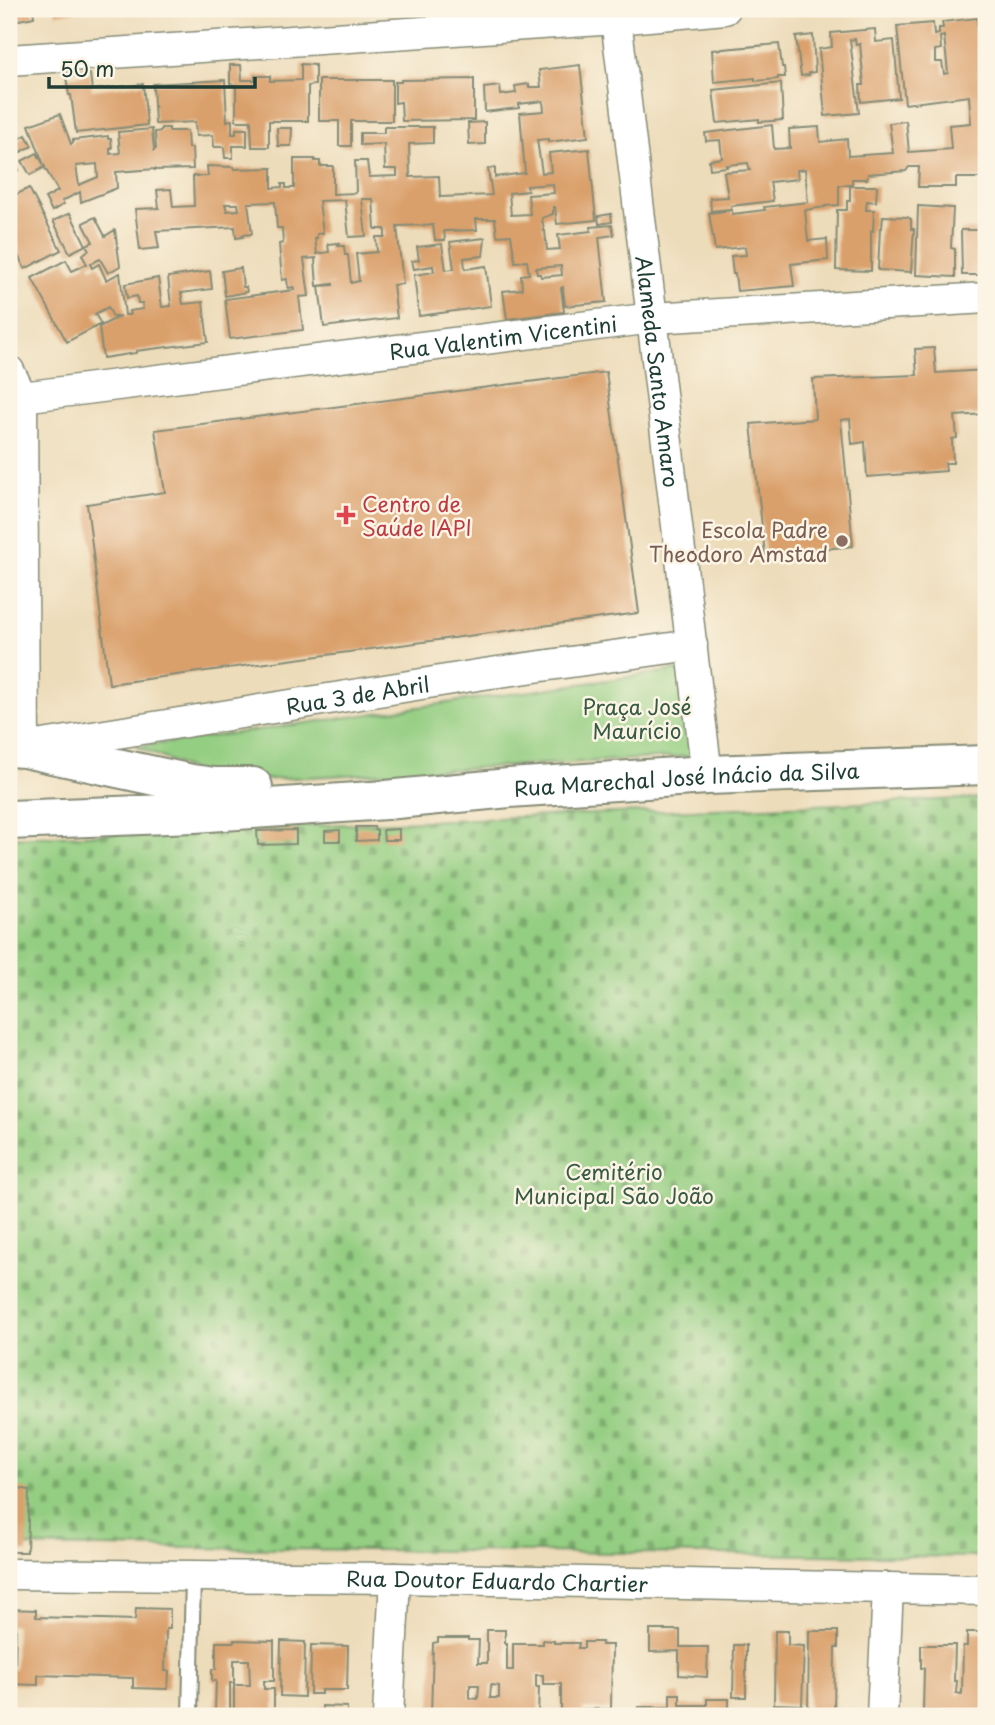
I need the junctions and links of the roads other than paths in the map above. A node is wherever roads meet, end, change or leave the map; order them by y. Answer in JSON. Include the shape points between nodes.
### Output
{"nodes":[{"id":1,"x":724,"y":9,"type":"edge"},
{"id":2,"x":616,"y":14,"type":"edge"},
{"id":3,"x":9,"y":60,"type":"edge"},
{"id":4,"x":986,"y":298,"type":"edge"},
{"id":5,"x":653,"y":318,"type":"junction"},
{"id":6,"x":15,"y":384,"type":"edge"},
{"id":7,"x":692,"y":645,"type":"junction"},
{"id":8,"x":17,"y":747,"type":"edge"},
{"id":9,"x":986,"y":765,"type":"edge"},
{"id":10,"x":707,"y":775,"type":"junction"},
{"id":11,"x":386,"y":800,"type":"junction"},
{"id":12,"x":194,"y":813,"type":"junction"},
{"id":13,"x":9,"y":820,"type":"edge"},
{"id":14,"x":9,"y":1574,"type":"edge"},
{"id":15,"x":193,"y":1576,"type":"junction"},
{"id":16,"x":395,"y":1578,"type":"junction"},
{"id":17,"x":888,"y":1588,"type":"junction"},
{"id":18,"x":986,"y":1590,"type":"edge"},
{"id":19,"x":190,"y":1716,"type":"edge"},
{"id":20,"x":388,"y":1716,"type":"edge"},
{"id":21,"x":882,"y":1716,"type":"edge"}],
"edges":[{"from":1,"to":2,"type":"street"},
{"from":2,"to":3,"type":"street"},
{"from":2,"to":5,"type":"street","name":"Alameda Santo Amaro"},
{"from":4,"to":5,"type":"street","name":"Rua Valentim Vicentini"},
{"from":5,"to":6,"type":"street","name":"Rua Valentim Vicentini"},
{"from":5,"to":7,"type":"street","name":"Alameda Santo Amaro"},
{"from":6,"to":8,"type":"street"},
{"from":7,"to":8,"type":"street","name":"Rua 3 de Abril"},
{"from":7,"to":10,"type":"street","name":"Alameda Santo Amaro"},
{"from":8,"to":11,"type":"main road","name":"Rua Marechal José Inácio da Silva","via":[[192,784],[340,787]]},
{"from":8,"to":12,"type":"main road","via":[[46,772],[66,780]]},
{"from":9,"to":10,"type":"main road","name":"Rua Marechal José Inácio da Silva"},
{"from":10,"to":11,"type":"main road","name":"Rua Marechal José Inácio da Silva"},
{"from":11,"to":12,"type":"main road","name":"Rua Marechal José Inácio da Silva"},
{"from":12,"to":13,"type":"main road","name":"Rua Marechal José Inácio da Silva"},
{"from":14,"to":15,"type":"street","name":"Rua Doutor Eduardo Chartier"},
{"from":15,"to":16,"type":"street","name":"Rua Doutor Eduardo Chartier"},
{"from":15,"to":19,"type":"lane"},
{"from":16,"to":17,"type":"street","name":"Rua Doutor Eduardo Chartier"},
{"from":16,"to":20,"type":"street"},
{"from":17,"to":18,"type":"street","name":"Rua Doutor Eduardo Chartier"},
{"from":17,"to":21,"type":"street"}]}
